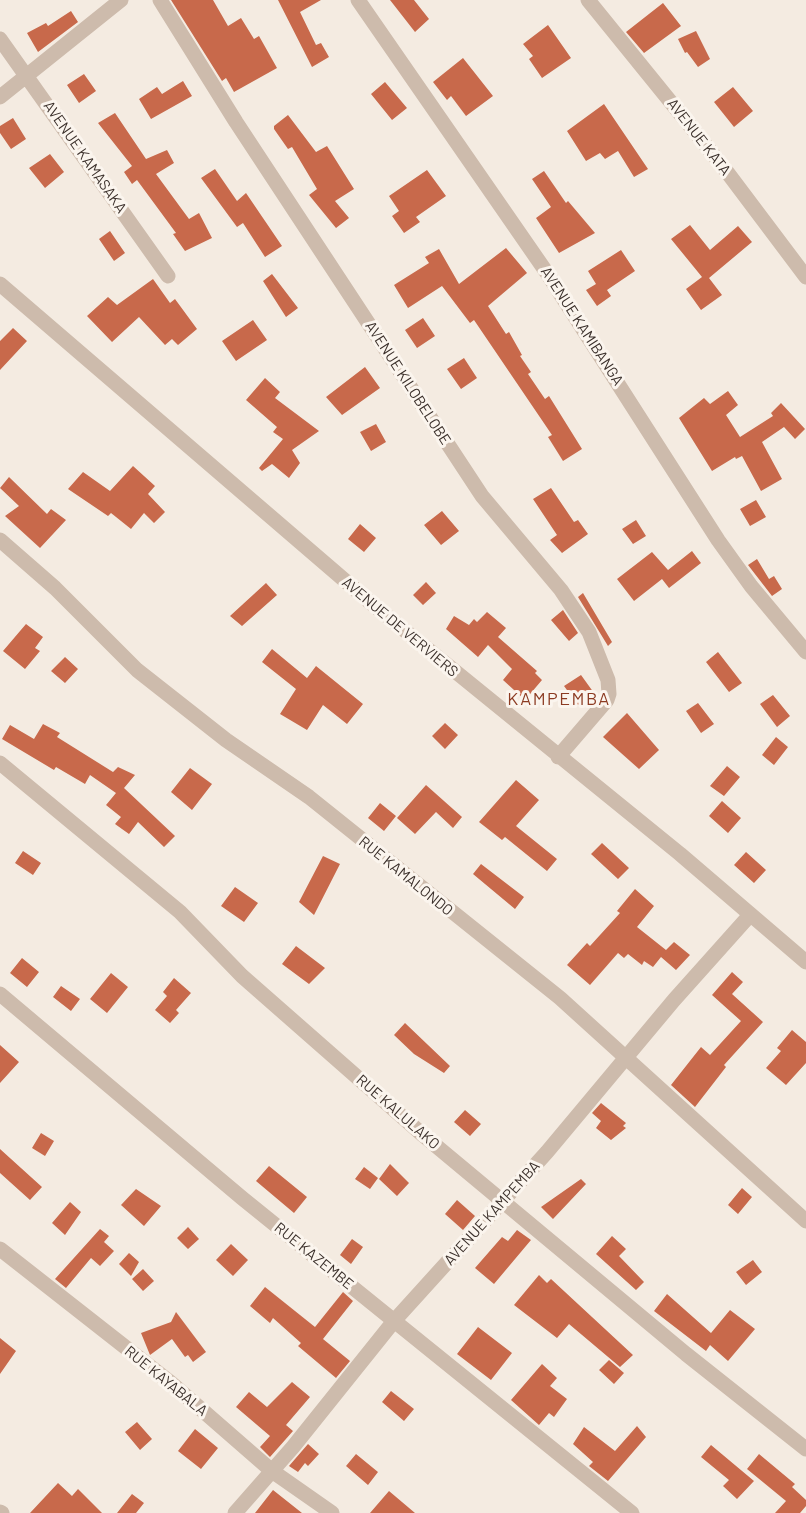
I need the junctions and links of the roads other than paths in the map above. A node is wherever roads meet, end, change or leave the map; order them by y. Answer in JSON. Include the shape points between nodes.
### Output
{"nodes":[{"id":1,"x":122,"y":0,"type":"edge"},
{"id":2,"x":160,"y":0,"type":"edge"},
{"id":3,"x":358,"y":0,"type":"edge"},
{"id":4,"x":588,"y":0,"type":"edge"},
{"id":5,"x":0,"y":39,"type":"edge"},
{"id":6,"x":28,"y":76,"type":"junction"},
{"id":7,"x":0,"y":97,"type":"edge"},
{"id":8,"x":168,"y":276,"type":"dead end"},
{"id":9,"x":806,"y":277,"type":"edge"},
{"id":10,"x":0,"y":284,"type":"edge"},
{"id":11,"x":0,"y":540,"type":"edge"},
{"id":12,"x":806,"y":652,"type":"edge"},
{"id":13,"x":558,"y":757,"type":"junction"},
{"id":14,"x":0,"y":763,"type":"edge"},
{"id":15,"x":750,"y":915,"type":"junction"},
{"id":16,"x":806,"y":962,"type":"edge"},
{"id":17,"x":0,"y":994,"type":"edge"},
{"id":18,"x":625,"y":1059,"type":"junction"},
{"id":19,"x":502,"y":1199,"type":"junction"},
{"id":20,"x":806,"y":1221,"type":"edge"},
{"id":21,"x":0,"y":1249,"type":"edge"},
{"id":22,"x":394,"y":1321,"type":"junction"},
{"id":23,"x":806,"y":1449,"type":"edge"},
{"id":24,"x":272,"y":1471,"type":"junction"},
{"id":25,"x":235,"y":1513,"type":"edge"},
{"id":26,"x":332,"y":1513,"type":"edge"},
{"id":27,"x":632,"y":1513,"type":"edge"}],
"edges":[{"from":1,"to":6,"type":"street"},
{"from":2,"to":13,"type":"street","name":"AVENUE KILOBELOBE","via":[[482,496],[561,590],[589,632],[608,680],[609,694]]},
{"from":3,"to":12,"type":"street","name":"AVENUE KAMIBANGA","via":[[559,291],[718,540]]},
{"from":4,"to":9,"type":"street","name":"AVENUE KATA","via":[[721,164]]},
{"from":5,"to":6,"type":"street","name":"AVENUE KAMASAKA"},
{"from":6,"to":7,"type":"street"},
{"from":6,"to":8,"type":"street","name":"AVENUE KAMASAKA"},
{"from":10,"to":13,"type":"street","name":"AVENUE DE VERVIERS"},
{"from":11,"to":18,"type":"street","name":"RUE KAMALONDO","via":[[55,588],[137,670],[226,740],[309,798],[560,998]]},
{"from":13,"to":15,"type":"street","name":"AVENUE DE VERVIERS"},
{"from":14,"to":19,"type":"street","name":"RUE KALULAKO","via":[[180,912],[242,976]]},
{"from":15,"to":16,"type":"street","name":"AVENUE DE VERVIERS"},
{"from":15,"to":18,"type":"street","name":"AVENUE KAMPEMBA"},
{"from":17,"to":22,"type":"street","name":"RUE KAZEMBE"},
{"from":18,"to":19,"type":"street","name":"AVENUE KAMPEMBA"},
{"from":18,"to":20,"type":"street","name":"RUE KAMALONDO"},
{"from":19,"to":22,"type":"street","name":"AVENUE KAMPEMBA"},
{"from":19,"to":23,"type":"street","name":"RUE KALULAKO"},
{"from":21,"to":24,"type":"street","name":"RUE KAYABALA","via":[[171,1383]]},
{"from":22,"to":24,"type":"street","name":"AVENUE KAMPEMBA"},
{"from":22,"to":27,"type":"street","name":"RUE KAZEMBE"},
{"from":24,"to":25,"type":"street","name":"AVENUE KAMPEMBA"},
{"from":24,"to":26,"type":"street","name":"RUE KAYABALA"}]}
